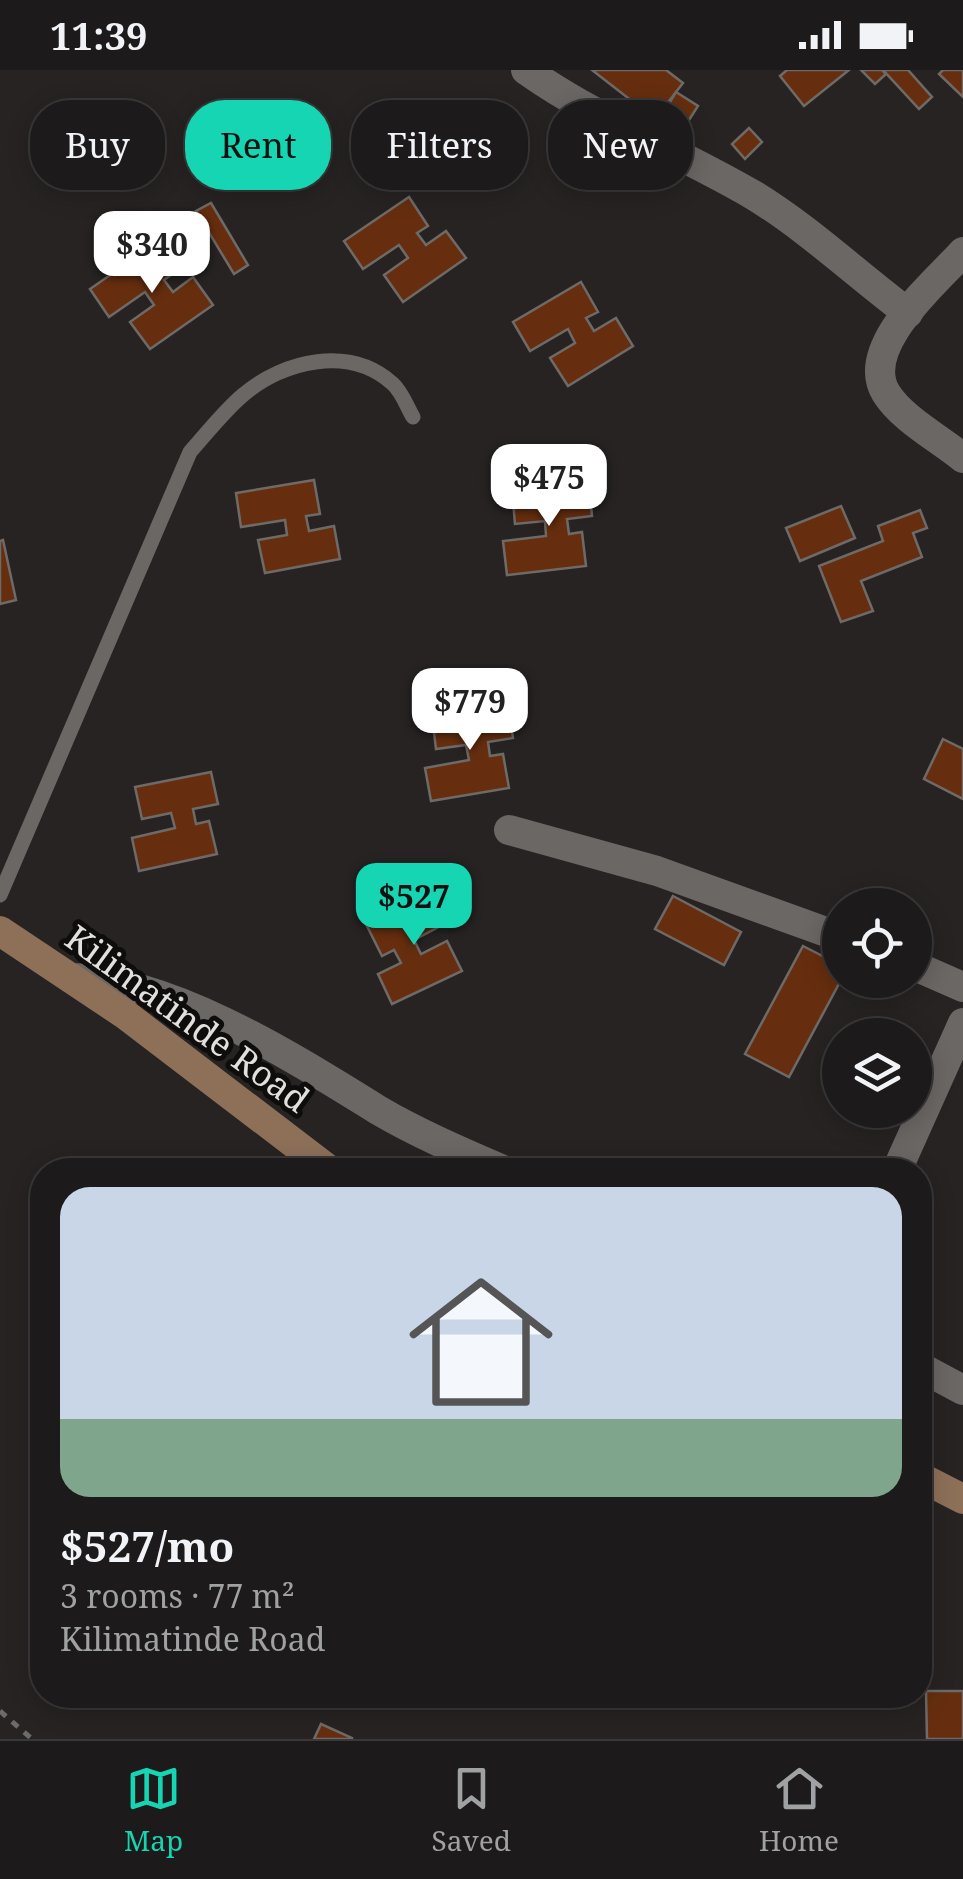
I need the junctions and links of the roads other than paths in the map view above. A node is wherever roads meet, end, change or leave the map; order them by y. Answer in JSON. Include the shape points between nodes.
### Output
{"nodes":[{"id":1,"x":526,"y":70,"type":"edge"},
{"id":2,"x":963,"y":252,"type":"edge"},
{"id":3,"x":908,"y":313,"type":"junction"},
{"id":4,"x":412,"y":418,"type":"dead end"},
{"id":5,"x":963,"y":458,"type":"edge"},
{"id":6,"x":508,"y":830,"type":"dead end"},
{"id":7,"x":0,"y":894,"type":"edge"},
{"id":8,"x":822,"y":930,"type":"edge"},
{"id":9,"x":0,"y":931,"type":"edge"},
{"id":10,"x":932,"y":973,"type":"edge"},
{"id":11,"x":70,"y":978,"type":"junction"},
{"id":12,"x":963,"y":987,"type":"edge"},
{"id":13,"x":963,"y":1023,"type":"edge"},
{"id":14,"x":312,"y":1158,"type":"edge"},
{"id":15,"x":478,"y":1158,"type":"edge"},
{"id":16,"x":902,"y":1158,"type":"edge"},
{"id":17,"x":932,"y":1373,"type":"edge"},
{"id":18,"x":963,"y":1390,"type":"edge"},
{"id":19,"x":932,"y":1483,"type":"edge"},
{"id":20,"x":963,"y":1498,"type":"edge"}],
"edges":[{"from":1,"to":3,"type":"street","via":[[566,98],[753,195]]},
{"from":2,"to":3,"type":"street"},
{"from":3,"to":5,"type":"street","via":[[885,342],[885,392]]},
{"from":4,"to":7,"type":"lane","via":[[396,386],[368,368],[327,360],[289,366],[244,394],[190,452]]},
{"from":6,"to":8,"type":"street","via":[[657,871]]},
{"from":9,"to":11,"type":"main road","name":"Kilimatinde Road"},
{"from":10,"to":12,"type":"street"},
{"from":11,"to":14,"type":"main road","name":"Kilimatinde Road"},
{"from":11,"to":15,"type":"street","via":[[107,978],[214,1020]]},
{"from":13,"to":16,"type":"street"},
{"from":17,"to":18,"type":"street"},
{"from":19,"to":20,"type":"main road"}]}
